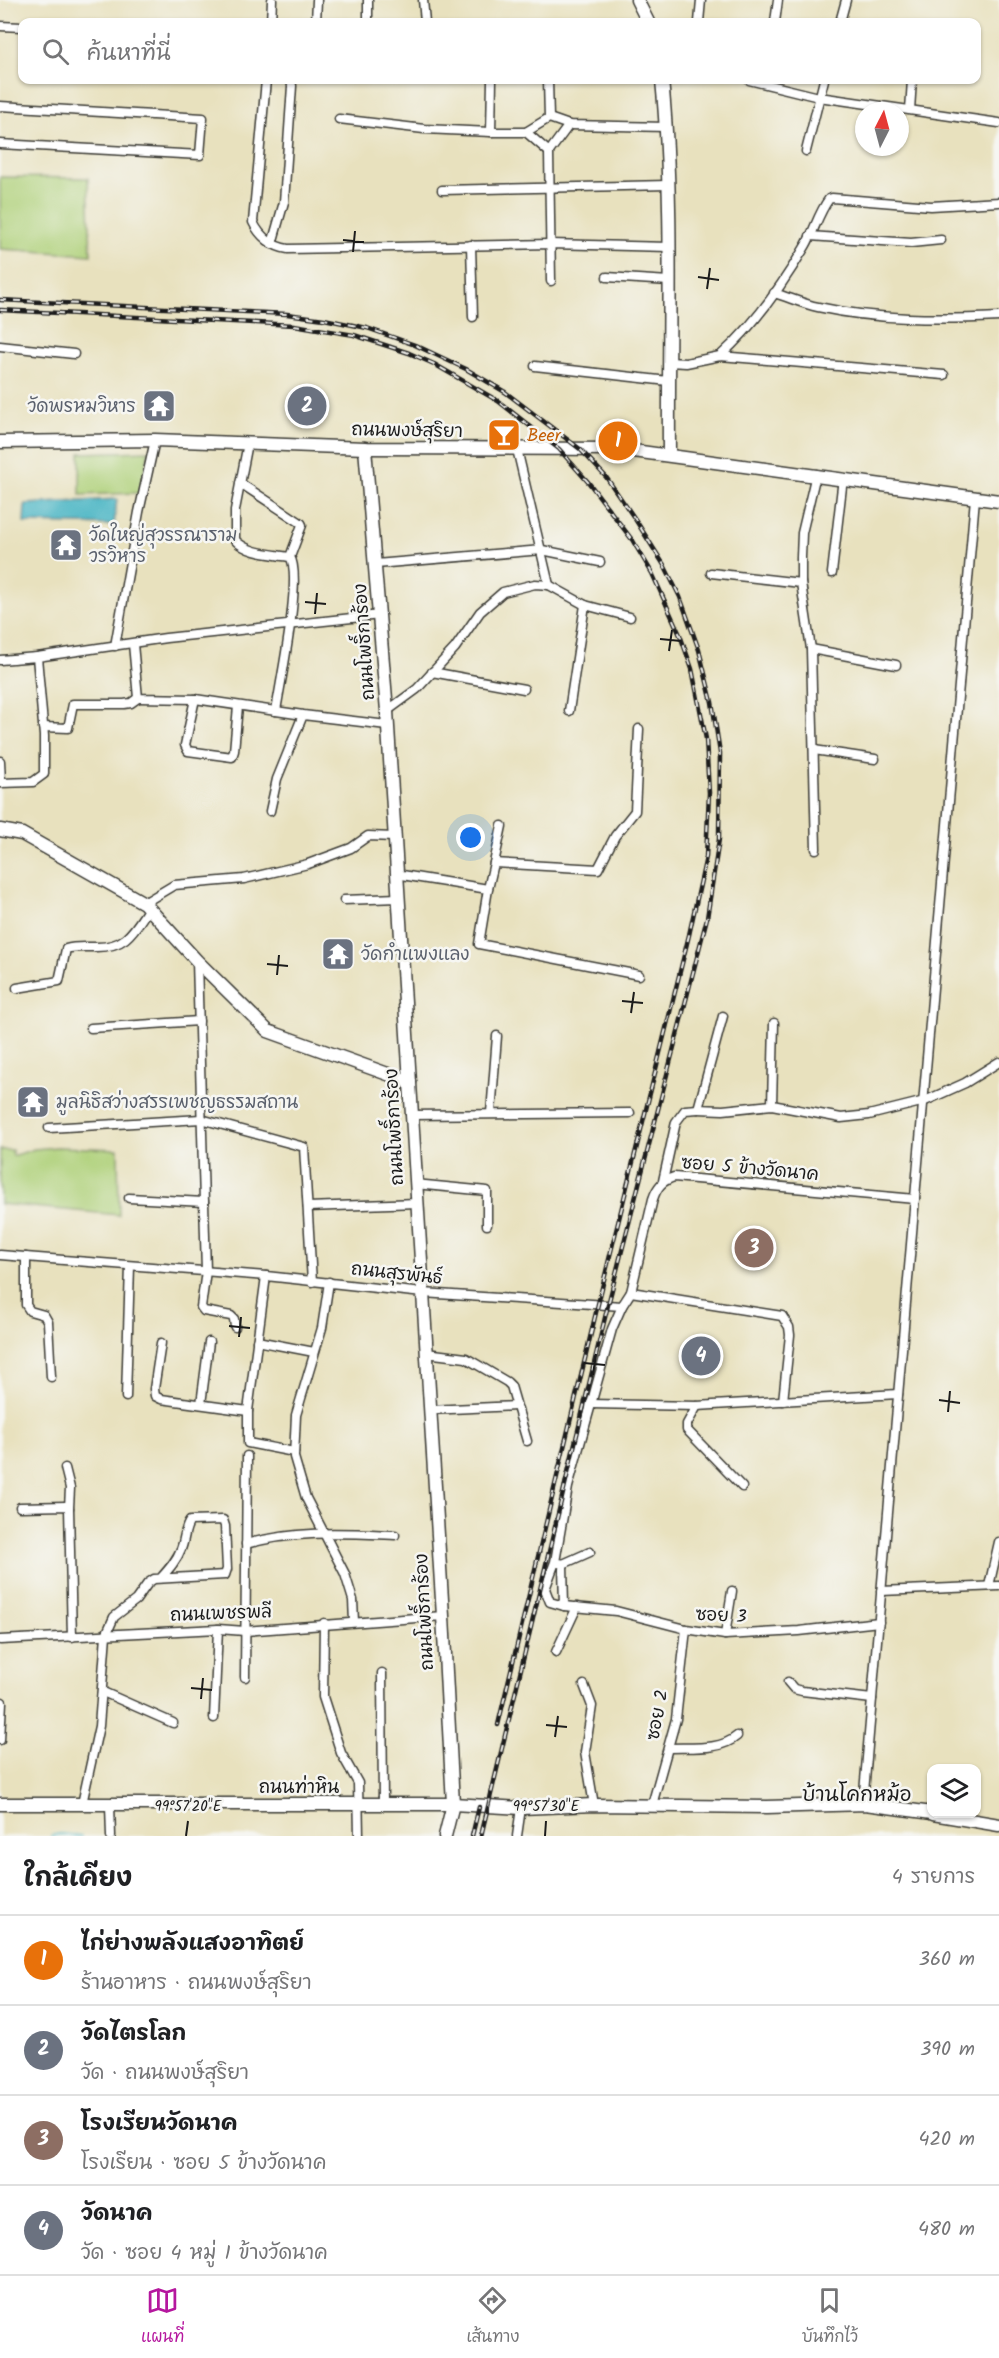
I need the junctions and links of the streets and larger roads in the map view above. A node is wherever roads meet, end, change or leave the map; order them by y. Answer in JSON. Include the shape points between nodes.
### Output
{"nodes":[{"id":1,"x":272,"y":0,"type":"edge"},
{"id":2,"x":316,"y":0,"type":"edge"},
{"id":3,"x":368,"y":0,"type":"edge"},
{"id":4,"x":423,"y":0,"type":"edge"},
{"id":5,"x":637,"y":0,"type":"edge"},
{"id":6,"x":701,"y":0,"type":"edge"},
{"id":7,"x":778,"y":0,"type":"edge"},
{"id":8,"x":846,"y":0,"type":"edge"},
{"id":9,"x":271,"y":18,"type":"edge"},
{"id":10,"x":316,"y":18,"type":"edge"},
{"id":11,"x":368,"y":18,"type":"edge"},
{"id":12,"x":425,"y":18,"type":"edge"},
{"id":13,"x":646,"y":18,"type":"edge"},
{"id":14,"x":699,"y":18,"type":"edge"},
{"id":15,"x":776,"y":18,"type":"edge"},
{"id":16,"x":841,"y":18,"type":"edge"},
{"id":17,"x":0,"y":26,"type":"edge"},
{"id":18,"x":18,"y":27,"type":"edge"},
{"id":19,"x":266,"y":84,"type":"edge"},
{"id":20,"x":292,"y":84,"type":"edge"},
{"id":21,"x":492,"y":84,"type":"edge"},
{"id":22,"x":548,"y":84,"type":"edge"},
{"id":23,"x":662,"y":84,"type":"edge"},
{"id":24,"x":771,"y":84,"type":"edge"},
{"id":25,"x":823,"y":84,"type":"edge"},
{"id":26,"x":912,"y":84,"type":"edge"},
{"id":27,"x":819,"y":97,"type":"junction"},
{"id":28,"x":0,"y":106,"type":"edge"},
{"id":29,"x":910,"y":110,"type":"junction"},
{"id":30,"x":549,"y":118,"type":"junction"},
{"id":31,"x":339,"y":119,"type":"dead end"},
{"id":32,"x":999,"y":123,"type":"edge"},
{"id":33,"x":569,"y":125,"type":"junction"},
{"id":34,"x":667,"y":128,"type":"junction"},
{"id":35,"x":491,"y":132,"type":"junction"},
{"id":36,"x":526,"y":132,"type":"junction"},
{"id":37,"x":0,"y":144,"type":"edge"},
{"id":38,"x":806,"y":151,"type":"dead end"},
{"id":39,"x":549,"y":152,"type":"junction"},
{"id":40,"x":668,"y":186,"type":"junction"},
{"id":41,"x":549,"y":188,"type":"junction"},
{"id":42,"x":442,"y":190,"type":"dead end"},
{"id":43,"x":999,"y":202,"type":"edge"},
{"id":44,"x":810,"y":236,"type":"junction"},
{"id":45,"x":941,"y":240,"type":"dead end"},
{"id":46,"x":272,"y":244,"type":"junction"},
{"id":47,"x":550,"y":244,"type":"junction"},
{"id":48,"x":471,"y":245,"type":"junction"},
{"id":49,"x":669,"y":247,"type":"junction"},
{"id":50,"x":607,"y":278,"type":"dead end"},
{"id":51,"x":551,"y":281,"type":"dead end"},
{"id":52,"x":669,"y":281,"type":"junction"},
{"id":53,"x":774,"y":293,"type":"junction"},
{"id":54,"x":473,"y":317,"type":"dead end"},
{"id":55,"x":999,"y":317,"type":"edge"},
{"id":56,"x":0,"y":346,"type":"edge"},
{"id":57,"x":74,"y":354,"type":"dead end"},
{"id":58,"x":720,"y":356,"type":"junction"},
{"id":59,"x":668,"y":362,"type":"junction"},
{"id":60,"x":535,"y":366,"type":"dead end"},
{"id":61,"x":944,"y":375,"type":"dead end"},
{"id":62,"x":668,"y":381,"type":"junction"},
{"id":63,"x":154,"y":440,"type":"junction"},
{"id":64,"x":0,"y":442,"type":"edge"},
{"id":65,"x":248,"y":442,"type":"junction"},
{"id":66,"x":365,"y":448,"type":"junction"},
{"id":67,"x":517,"y":449,"type":"junction"},
{"id":68,"x":669,"y":454,"type":"junction"},
{"id":69,"x":816,"y":474,"type":"junction"},
{"id":70,"x":843,"y":478,"type":"junction"},
{"id":71,"x":240,"y":483,"type":"junction"},
{"id":72,"x":975,"y":498,"type":"junction"},
{"id":73,"x":999,"y":501,"type":"edge"},
{"id":74,"x":542,"y":550,"type":"junction"},
{"id":75,"x":290,"y":557,"type":"junction"},
{"id":76,"x":600,"y":562,"type":"dead end"},
{"id":77,"x":376,"y":564,"type":"junction"},
{"id":78,"x":711,"y":573,"type":"dead end"},
{"id":79,"x":832,"y":573,"type":"dead end"},
{"id":80,"x":801,"y":583,"type":"junction"},
{"id":81,"x":549,"y":585,"type":"junction"},
{"id":82,"x":585,"y":605,"type":"junction"},
{"id":83,"x":380,"y":615,"type":"junction"},
{"id":84,"x":630,"y":617,"type":"dead end"},
{"id":85,"x":290,"y":624,"type":"junction"},
{"id":86,"x":133,"y":644,"type":"junction"},
{"id":87,"x":115,"y":646,"type":"junction"},
{"id":88,"x":811,"y":650,"type":"junction"},
{"id":89,"x":36,"y":657,"type":"junction"},
{"id":90,"x":0,"y":660,"type":"edge"},
{"id":91,"x":896,"y":665,"type":"dead end"},
{"id":92,"x":432,"y":672,"type":"junction"},
{"id":93,"x":524,"y":689,"type":"dead end"},
{"id":94,"x":138,"y":698,"type":"junction"},
{"id":95,"x":195,"y":699,"type":"junction"},
{"id":96,"x":238,"y":706,"type":"junction"},
{"id":97,"x":276,"y":711,"type":"junction"},
{"id":98,"x":387,"y":711,"type":"junction"},
{"id":99,"x":569,"y":711,"type":"dead end"},
{"id":100,"x":303,"y":716,"type":"junction"},
{"id":101,"x":387,"y":724,"type":"junction"},
{"id":102,"x":43,"y":727,"type":"junction"},
{"id":103,"x":639,"y":729,"type":"dead end"},
{"id":104,"x":814,"y":750,"type":"junction"},
{"id":105,"x":875,"y":759,"type":"dead end"},
{"id":106,"x":0,"y":761,"type":"edge"},
{"id":107,"x":1,"y":783,"type":"edge"},
{"id":108,"x":270,"y":811,"type":"dead end"},
{"id":109,"x":502,"y":826,"type":"dead end"},
{"id":110,"x":0,"y":830,"type":"edge"},
{"id":111,"x":394,"y":837,"type":"junction"},
{"id":112,"x":816,"y":849,"type":"dead end"},
{"id":113,"x":494,"y":863,"type":"junction"},
{"id":114,"x":396,"y":874,"type":"junction"},
{"id":115,"x":488,"y":889,"type":"junction"},
{"id":116,"x":398,"y":898,"type":"junction"},
{"id":117,"x":344,"y":900,"type":"dead end"},
{"id":118,"x":147,"y":905,"type":"junction"},
{"id":119,"x":197,"y":961,"type":"junction"},
{"id":120,"x":639,"y":975,"type":"dead end"},
{"id":121,"x":17,"y":987,"type":"dead end"},
{"id":122,"x":723,"y":1016,"type":"dead end"},
{"id":123,"x":198,"y":1022,"type":"junction"},
{"id":124,"x":774,"y":1023,"type":"dead end"},
{"id":125,"x":91,"y":1028,"type":"dead end"},
{"id":126,"x":497,"y":1036,"type":"dead end"},
{"id":127,"x":999,"y":1062,"type":"edge"},
{"id":128,"x":411,"y":1082,"type":"junction"},
{"id":129,"x":923,"y":1101,"type":"junction"},
{"id":130,"x":772,"y":1105,"type":"junction"},
{"id":131,"x":698,"y":1109,"type":"junction"},
{"id":132,"x":491,"y":1113,"type":"junction"},
{"id":133,"x":630,"y":1113,"type":"dead end"},
{"id":134,"x":411,"y":1114,"type":"junction"},
{"id":135,"x":201,"y":1119,"type":"junction"},
{"id":136,"x":49,"y":1128,"type":"dead end"},
{"id":137,"x":663,"y":1181,"type":"junction"},
{"id":138,"x":415,"y":1184,"type":"junction"},
{"id":139,"x":129,"y":1198,"type":"dead end"},
{"id":140,"x":915,"y":1199,"type":"junction"},
{"id":141,"x":204,"y":1202,"type":"junction"},
{"id":142,"x":417,"y":1203,"type":"junction"},
{"id":143,"x":308,"y":1207,"type":"junction"},
{"id":144,"x":487,"y":1225,"type":"dead end"},
{"id":145,"x":0,"y":1255,"type":"edge"},
{"id":146,"x":26,"y":1257,"type":"junction"},
{"id":147,"x":130,"y":1266,"type":"junction"},
{"id":148,"x":206,"y":1271,"type":"junction"},
{"id":149,"x":266,"y":1276,"type":"junction"},
{"id":150,"x":312,"y":1282,"type":"junction"},
{"id":151,"x":329,"y":1282,"type":"junction"},
{"id":152,"x":631,"y":1292,"type":"junction"},
{"id":153,"x":423,"y":1293,"type":"junction"},
{"id":154,"x":622,"y":1306,"type":"junction"},
{"id":155,"x":235,"y":1327,"type":"dead end"},
{"id":156,"x":257,"y":1341,"type":"junction"},
{"id":157,"x":209,"y":1342,"type":"dead end"},
{"id":158,"x":161,"y":1343,"type":"dead end"},
{"id":159,"x":314,"y":1352,"type":"junction"},
{"id":160,"x":426,"y":1353,"type":"junction"},
{"id":161,"x":51,"y":1377,"type":"dead end"},
{"id":162,"x":898,"y":1394,"type":"junction"},
{"id":163,"x":126,"y":1397,"type":"dead end"},
{"id":164,"x":783,"y":1401,"type":"junction"},
{"id":165,"x":201,"y":1404,"type":"junction"},
{"id":166,"x":590,"y":1404,"type":"junction"},
{"id":167,"x":516,"y":1406,"type":"junction"},
{"id":168,"x":697,"y":1406,"type":"junction"},
{"id":169,"x":429,"y":1410,"type":"junction"},
{"id":170,"x":248,"y":1411,"type":"junction"},
{"id":171,"x":526,"y":1441,"type":"dead end"},
{"id":172,"x":294,"y":1452,"type":"junction"},
{"id":173,"x":248,"y":1456,"type":"dead end"},
{"id":174,"x":65,"y":1468,"type":"dead end"},
{"id":175,"x":742,"y":1487,"type":"dead end"},
{"id":176,"x":20,"y":1507,"type":"dead end"},
{"id":177,"x":69,"y":1508,"type":"junction"},
{"id":178,"x":324,"y":1533,"type":"junction"},
{"id":179,"x":395,"y":1535,"type":"dead end"},
{"id":180,"x":999,"y":1542,"type":"edge"},
{"id":181,"x":246,"y":1544,"type":"junction"},
{"id":182,"x":590,"y":1552,"type":"dead end"},
{"id":183,"x":559,"y":1563,"type":"junction"},
{"id":184,"x":161,"y":1578,"type":"junction"},
{"id":185,"x":989,"y":1586,"type":"junction"},
{"id":186,"x":999,"y":1586,"type":"edge"},
{"id":187,"x":732,"y":1591,"type":"dead end"},
{"id":188,"x":881,"y":1591,"type":"junction"},
{"id":189,"x":564,"y":1606,"type":"junction"},
{"id":190,"x":577,"y":1607,"type":"junction"},
{"id":191,"x":442,"y":1616,"type":"junction"},
{"id":192,"x":354,"y":1622,"type":"junction"},
{"id":193,"x":879,"y":1622,"type":"junction"},
{"id":194,"x":324,"y":1623,"type":"junction"},
{"id":195,"x":218,"y":1629,"type":"junction"},
{"id":196,"x":686,"y":1629,"type":"junction"},
{"id":197,"x":245,"y":1631,"type":"junction"},
{"id":198,"x":106,"y":1635,"type":"junction"},
{"id":199,"x":725,"y":1635,"type":"junction"},
{"id":200,"x":72,"y":1636,"type":"junction"},
{"id":201,"x":0,"y":1640,"type":"edge"},
{"id":202,"x":556,"y":1652,"type":"dead end"},
{"id":203,"x":382,"y":1673,"type":"dead end"},
{"id":204,"x":245,"y":1677,"type":"dead end"},
{"id":205,"x":788,"y":1682,"type":"dead end"},
{"id":206,"x":584,"y":1685,"type":"dead end"},
{"id":207,"x":103,"y":1692,"type":"junction"},
{"id":208,"x":872,"y":1699,"type":"junction"},
{"id":209,"x":2,"y":1702,"type":"dead end"},
{"id":210,"x":214,"y":1718,"type":"dead end"},
{"id":211,"x":173,"y":1723,"type":"dead end"},
{"id":212,"x":737,"y":1736,"type":"dead end"},
{"id":213,"x":0,"y":1740,"type":"edge"},
{"id":214,"x":669,"y":1748,"type":"junction"},
{"id":215,"x":0,"y":1804,"type":"edge"},
{"id":216,"x":82,"y":1804,"type":"junction"},
{"id":217,"x":110,"y":1804,"type":"junction"},
{"id":218,"x":453,"y":1804,"type":"junction"},
{"id":219,"x":863,"y":1804,"type":"junction"},
{"id":220,"x":359,"y":1805,"type":"junction"},
{"id":221,"x":383,"y":1805,"type":"junction"},
{"id":222,"x":594,"y":1805,"type":"junction"},
{"id":223,"x":652,"y":1805,"type":"junction"},
{"id":224,"x":521,"y":1808,"type":"junction"},
{"id":225,"x":927,"y":1812,"type":"edge"},
{"id":226,"x":958,"y":1818,"type":"edge"},
{"id":227,"x":999,"y":1826,"type":"edge"},
{"id":228,"x":111,"y":1836,"type":"edge"},
{"id":229,"x":359,"y":1836,"type":"edge"},
{"id":230,"x":445,"y":1836,"type":"edge"},
{"id":231,"x":517,"y":1836,"type":"edge"}],
"edges":[{"from":1,"to":9,"type":"street"},
{"from":2,"to":10,"type":"street"},
{"from":3,"to":11,"type":"street"},
{"from":4,"to":12,"type":"street"},
{"from":5,"to":13,"type":"street"},
{"from":6,"to":14,"type":"street"},
{"from":7,"to":15,"type":"street"},
{"from":8,"to":16,"type":"street"},
{"from":17,"to":18,"type":"street"},
{"from":19,"to":46,"type":"street","via":[[253,219],[258,231]]},
{"from":20,"to":46,"type":"street","via":[[284,201]]},
{"from":21,"to":35,"type":"street"},
{"from":22,"to":30,"type":"street"},
{"from":23,"to":34,"type":"street"},
{"from":24,"to":27,"type":"street"},
{"from":25,"to":27,"type":"street"},
{"from":26,"to":29,"type":"street"},
{"from":27,"to":29,"type":"street"},
{"from":27,"to":38,"type":"street"},
{"from":28,"to":37,"type":"street","via":[[202,118],[200,155]]},
{"from":29,"to":32,"type":"street"},
{"from":30,"to":33,"type":"street"},
{"from":30,"to":36,"type":"street"},
{"from":31,"to":35,"type":"street"},
{"from":33,"to":34,"type":"street"},
{"from":33,"to":39,"type":"street"},
{"from":34,"to":40,"type":"street"},
{"from":35,"to":36,"type":"street"},
{"from":36,"to":39,"type":"street"},
{"from":39,"to":41,"type":"street"},
{"from":40,"to":41,"type":"street"},
{"from":40,"to":49,"type":"street"},
{"from":41,"to":42,"type":"street"},
{"from":41,"to":47,"type":"street"},
{"from":43,"to":44,"type":"street","via":[[931,206],[832,198]]},
{"from":44,"to":45,"type":"street","via":[[911,243]]},
{"from":44,"to":53,"type":"street"},
{"from":46,"to":48,"type":"street","via":[[288,249]]},
{"from":47,"to":48,"type":"street"},
{"from":47,"to":49,"type":"street"},
{"from":47,"to":51,"type":"street"},
{"from":48,"to":54,"type":"street"},
{"from":49,"to":52,"type":"street"},
{"from":50,"to":52,"type":"street"},
{"from":52,"to":59,"type":"street"},
{"from":53,"to":55,"type":"street","via":[[817,307],[862,314],[932,319]]},
{"from":53,"to":58,"type":"street","via":[[742,335]]},
{"from":56,"to":57,"type":"street"},
{"from":58,"to":59,"type":"street","via":[[686,363]]},
{"from":58,"to":61,"type":"street"},
{"from":59,"to":62,"type":"street"},
{"from":60,"to":62,"type":"street"},
{"from":62,"to":68,"type":"street"},
{"from":63,"to":64,"type":"street","name":"ถนนพงษ์สุริยา"},
{"from":63,"to":65,"type":"street","name":"ถนนพงษ์สุริยา"},
{"from":63,"to":87,"type":"street"},
{"from":65,"to":66,"type":"street","name":"ถนนพงษ์สุริยา"},
{"from":65,"to":71,"type":"street"},
{"from":66,"to":67,"type":"street","name":"ถนนพงษ์สุริยา"},
{"from":66,"to":77,"type":"street","name":"ถนนโพธิ์การ้อง"},
{"from":67,"to":68,"type":"street","name":"ถนนพงษ์สุริยา","via":[[619,449]]},
{"from":67,"to":74,"type":"street"},
{"from":68,"to":69,"type":"street","name":"ถนนพงษ์สุริยา"},
{"from":69,"to":70,"type":"street","name":"ถนนพงษ์สุริยา"},
{"from":69,"to":80,"type":"street","via":[[802,533]]},
{"from":70,"to":72,"type":"street","name":"ถนนพงษ์สุริยา"},
{"from":70,"to":79,"type":"street"},
{"from":71,"to":75,"type":"street","via":[[302,525]]},
{"from":71,"to":75,"type":"street","via":[[235,540],[256,551]]},
{"from":72,"to":73,"type":"street","name":"ถนนพงษ์สุริยา"},
{"from":72,"to":129,"type":"street"},
{"from":74,"to":76,"type":"street"},
{"from":74,"to":77,"type":"street"},
{"from":74,"to":81,"type":"street"},
{"from":75,"to":85,"type":"street","via":[[295,580]]},
{"from":77,"to":83,"type":"street","name":"ถนนโพธิ์การ้อง"},
{"from":78,"to":80,"type":"street"},
{"from":80,"to":88,"type":"street"},
{"from":81,"to":82,"type":"street"},
{"from":81,"to":92,"type":"street","via":[[535,584],[503,592],[480,612]]},
{"from":82,"to":84,"type":"street"},
{"from":82,"to":99,"type":"street"},
{"from":83,"to":85,"type":"street"},
{"from":83,"to":98,"type":"street","name":"ถนนโพธิ์การ้อง"},
{"from":85,"to":86,"type":"street"},
{"from":85,"to":97,"type":"street"},
{"from":86,"to":87,"type":"street"},
{"from":86,"to":94,"type":"street"},
{"from":87,"to":89,"type":"street"},
{"from":88,"to":91,"type":"street"},
{"from":88,"to":104,"type":"street"},
{"from":89,"to":90,"type":"street"},
{"from":89,"to":102,"type":"street"},
{"from":92,"to":93,"type":"street"},
{"from":92,"to":98,"type":"street"},
{"from":94,"to":95,"type":"street"},
{"from":94,"to":102,"type":"street","via":[[124,704],[73,704],[69,728]]},
{"from":95,"to":96,"type":"street"},
{"from":95,"to":96,"type":"street","via":[[185,748],[197,752],[232,757]]},
{"from":96,"to":97,"type":"street"},
{"from":97,"to":100,"type":"street"},
{"from":98,"to":101,"type":"street","name":"ถนนโพธิ์การ้อง"},
{"from":100,"to":101,"type":"street"},
{"from":100,"to":108,"type":"street","via":[[277,779]]},
{"from":101,"to":111,"type":"street","name":"ถนนโพธิ์การ้อง"},
{"from":102,"to":107,"type":"street","via":[[45,774],[33,782]]},
{"from":103,"to":113,"type":"street","via":[[635,811],[615,836],[598,869]]},
{"from":104,"to":105,"type":"street"},
{"from":104,"to":112,"type":"street"},
{"from":106,"to":107,"type":"street"},
{"from":109,"to":113,"type":"street"},
{"from":110,"to":118,"type":"street","via":[[22,834]]},
{"from":111,"to":114,"type":"street","name":"ถนนโพธิ์การ้อง"},
{"from":111,"to":118,"type":"street","via":[[368,836],[351,848],[308,864],[244,879],[174,885]]},
{"from":113,"to":115,"type":"street"},
{"from":114,"to":115,"type":"street"},
{"from":114,"to":116,"type":"street","name":"ถนนโพธิ์การ้อง"},
{"from":115,"to":120,"type":"street","via":[[479,944]]},
{"from":116,"to":117,"type":"street"},
{"from":116,"to":128,"type":"street","name":"ถนนโพธิ์การ้อง"},
{"from":118,"to":119,"type":"street"},
{"from":118,"to":121,"type":"street","via":[[135,929],[121,944],[66,949],[59,981]]},
{"from":119,"to":123,"type":"street"},
{"from":119,"to":128,"type":"street","via":[[268,1031]]},
{"from":122,"to":131,"type":"street"},
{"from":123,"to":125,"type":"street"},
{"from":123,"to":135,"type":"street"},
{"from":124,"to":130,"type":"street"},
{"from":126,"to":132,"type":"street"},
{"from":127,"to":129,"type":"street","via":[[965,1083]]},
{"from":128,"to":134,"type":"street","name":"ถนนโพธิ์การ้อง"},
{"from":129,"to":130,"type":"street","via":[[841,1118]]},
{"from":129,"to":140,"type":"street"},
{"from":130,"to":131,"type":"street"},
{"from":131,"to":137,"type":"street","via":[[685,1110],[676,1122]]},
{"from":132,"to":133,"type":"street"},
{"from":132,"to":134,"type":"street"},
{"from":134,"to":138,"type":"street","name":"ถนนโพธิ์การ้อง"},
{"from":135,"to":136,"type":"street"},
{"from":135,"to":141,"type":"street"},
{"from":135,"to":143,"type":"street","via":[[304,1146]]},
{"from":137,"to":140,"type":"street","name":"ซอย 5 ข้างวัดนาค","via":[[674,1177]]},
{"from":137,"to":152,"type":"street","name":"ซอย 5 ข้างวัดนาค","via":[[653,1199]]},
{"from":138,"to":142,"type":"street","name":"ถนนโพธิ์การ้อง"},
{"from":138,"to":144,"type":"street","via":[[487,1191]]},
{"from":139,"to":141,"type":"street"},
{"from":140,"to":162,"type":"street"},
{"from":141,"to":148,"type":"street"},
{"from":142,"to":143,"type":"street"},
{"from":142,"to":153,"type":"street","name":"ถนนโพธิ์การ้อง"},
{"from":143,"to":150,"type":"street"},
{"from":145,"to":146,"type":"street","name":"ถนนสุรพันธ์"},
{"from":146,"to":147,"type":"street","name":"ถนนสุรพันธ์"},
{"from":146,"to":161,"type":"street","via":[[26,1305],[30,1311],[44,1315],[48,1322]]},
{"from":147,"to":148,"type":"street","name":"ถนนสุรพันธ์"},
{"from":147,"to":163,"type":"street"},
{"from":148,"to":149,"type":"street","name":"ถนนสุรพันธ์"},
{"from":148,"to":155,"type":"street","via":[[201,1309],[231,1316]]},
{"from":149,"to":150,"type":"street","name":"ถนนสุรพันธ์"},
{"from":149,"to":156,"type":"street"},
{"from":150,"to":151,"type":"street","name":"ถนนสุรพันธ์"},
{"from":151,"to":153,"type":"street","name":"ถนนสุรพันธ์"},
{"from":151,"to":159,"type":"street"},
{"from":152,"to":154,"type":"street"},
{"from":152,"to":164,"type":"street","via":[[782,1316],[789,1327]]},
{"from":153,"to":154,"type":"street","name":"ถนนสุรพันธ์"},
{"from":153,"to":160,"type":"street","name":"ถนนโพธิ์การ้อง"},
{"from":154,"to":166,"type":"street"},
{"from":156,"to":159,"type":"street"},
{"from":156,"to":170,"type":"street"},
{"from":157,"to":165,"type":"street"},
{"from":158,"to":165,"type":"street","via":[[155,1396]]},
{"from":159,"to":172,"type":"street","via":[[296,1415]]},
{"from":160,"to":167,"type":"street","via":[[466,1358],[501,1377],[511,1386]]},
{"from":160,"to":169,"type":"street","name":"ถนนโพธิ์การ้อง"},
{"from":162,"to":164,"type":"street"},
{"from":162,"to":188,"type":"street"},
{"from":164,"to":168,"type":"street"},
{"from":165,"to":170,"type":"street"},
{"from":166,"to":168,"type":"street"},
{"from":166,"to":183,"type":"street","via":[[568,1487]]},
{"from":167,"to":169,"type":"street"},
{"from":167,"to":171,"type":"street"},
{"from":168,"to":175,"type":"street","via":[[687,1430]]},
{"from":169,"to":191,"type":"street","name":"ถนนโพธิ์การ้อง"},
{"from":170,"to":172,"type":"street","via":[[248,1443]]},
{"from":172,"to":178,"type":"street","via":[[306,1498]]},
{"from":173,"to":181,"type":"street"},
{"from":174,"to":177,"type":"street"},
{"from":176,"to":177,"type":"street"},
{"from":177,"to":200,"type":"street"},
{"from":178,"to":179,"type":"street"},
{"from":178,"to":181,"type":"street","via":[[273,1536]]},
{"from":178,"to":192,"type":"street","via":[[345,1574],[353,1600]]},
{"from":180,"to":185,"type":"street"},
{"from":181,"to":197,"type":"street"},
{"from":182,"to":183,"type":"street"},
{"from":183,"to":189,"type":"street"},
{"from":183,"to":189,"type":"street","via":[[545,1594],[550,1602]]},
{"from":184,"to":184,"type":"street","via":[[225,1575],[223,1520],[190,1521],[178,1556]]},
{"from":184,"to":198,"type":"street","via":[[148,1583],[114,1617]]},
{"from":185,"to":186,"type":"street"},
{"from":185,"to":188,"type":"street"},
{"from":187,"to":199,"type":"street"},
{"from":188,"to":193,"type":"street"},
{"from":189,"to":190,"type":"street","name":"ซอย 3"},
{"from":190,"to":196,"type":"street","name":"ซอย 3","via":[[627,1613]]},
{"from":190,"to":202,"type":"street"},
{"from":191,"to":192,"type":"street","name":"ถนนเพชรพลี"},
{"from":191,"to":218,"type":"street","name":"ถนนโพธิ์การ้อง"},
{"from":192,"to":194,"type":"street","name":"ถนนเพชรพลี"},
{"from":193,"to":199,"type":"street","name":"ซอย 3"},
{"from":193,"to":208,"type":"street"},
{"from":194,"to":197,"type":"street","name":"ถนนเพชรพลี"},
{"from":194,"to":220,"type":"street","via":[[323,1697],[341,1753],[358,1783]]},
{"from":195,"to":197,"type":"street","name":"ถนนเพชรพลี"},
{"from":195,"to":198,"type":"street","name":"ถนนเพชรพลี"},
{"from":195,"to":210,"type":"street"},
{"from":196,"to":199,"type":"street","name":"ซอย 3"},
{"from":196,"to":214,"type":"street","name":"ซอย 2"},
{"from":197,"to":204,"type":"street"},
{"from":198,"to":200,"type":"street","name":"ถนนเพชรพลี"},
{"from":198,"to":207,"type":"street"},
{"from":200,"to":201,"type":"street","name":"ถนนเพชรพลี"},
{"from":203,"to":221,"type":"street"},
{"from":205,"to":208,"type":"street","via":[[802,1691]]},
{"from":206,"to":222,"type":"street","via":[[592,1706],[585,1752]]},
{"from":207,"to":211,"type":"street"},
{"from":207,"to":216,"type":"street"},
{"from":208,"to":219,"type":"street"},
{"from":209,"to":213,"type":"street"},
{"from":212,"to":214,"type":"street","via":[[721,1745]]},
{"from":214,"to":223,"type":"street","name":"ซอย 2"},
{"from":215,"to":216,"type":"street","name":"ถนนท่าหิน"},
{"from":216,"to":217,"type":"street","name":"ถนนท่าหิน"},
{"from":217,"to":220,"type":"street","name":"ถนนท่าหิน"},
{"from":217,"to":228,"type":"street"},
{"from":218,"to":221,"type":"street","name":"ถนนท่าหิน"},
{"from":218,"to":224,"type":"street","name":"ถนนท่าหิน"},
{"from":218,"to":230,"type":"street","name":"ถนนโพธิ์การ้อง"},
{"from":219,"to":223,"type":"street","name":"ถนนท่าหิน"},
{"from":219,"to":225,"type":"street","name":"ถนนท่าหิน"},
{"from":220,"to":221,"type":"street","name":"ถนนท่าหิน"},
{"from":220,"to":229,"type":"street"},
{"from":222,"to":223,"type":"street","name":"ถนนท่าหิน"},
{"from":222,"to":224,"type":"street","name":"ถนนท่าหิน"},
{"from":224,"to":231,"type":"street"},
{"from":226,"to":227,"type":"street","name":"ถนนท่าหิน"}]}
